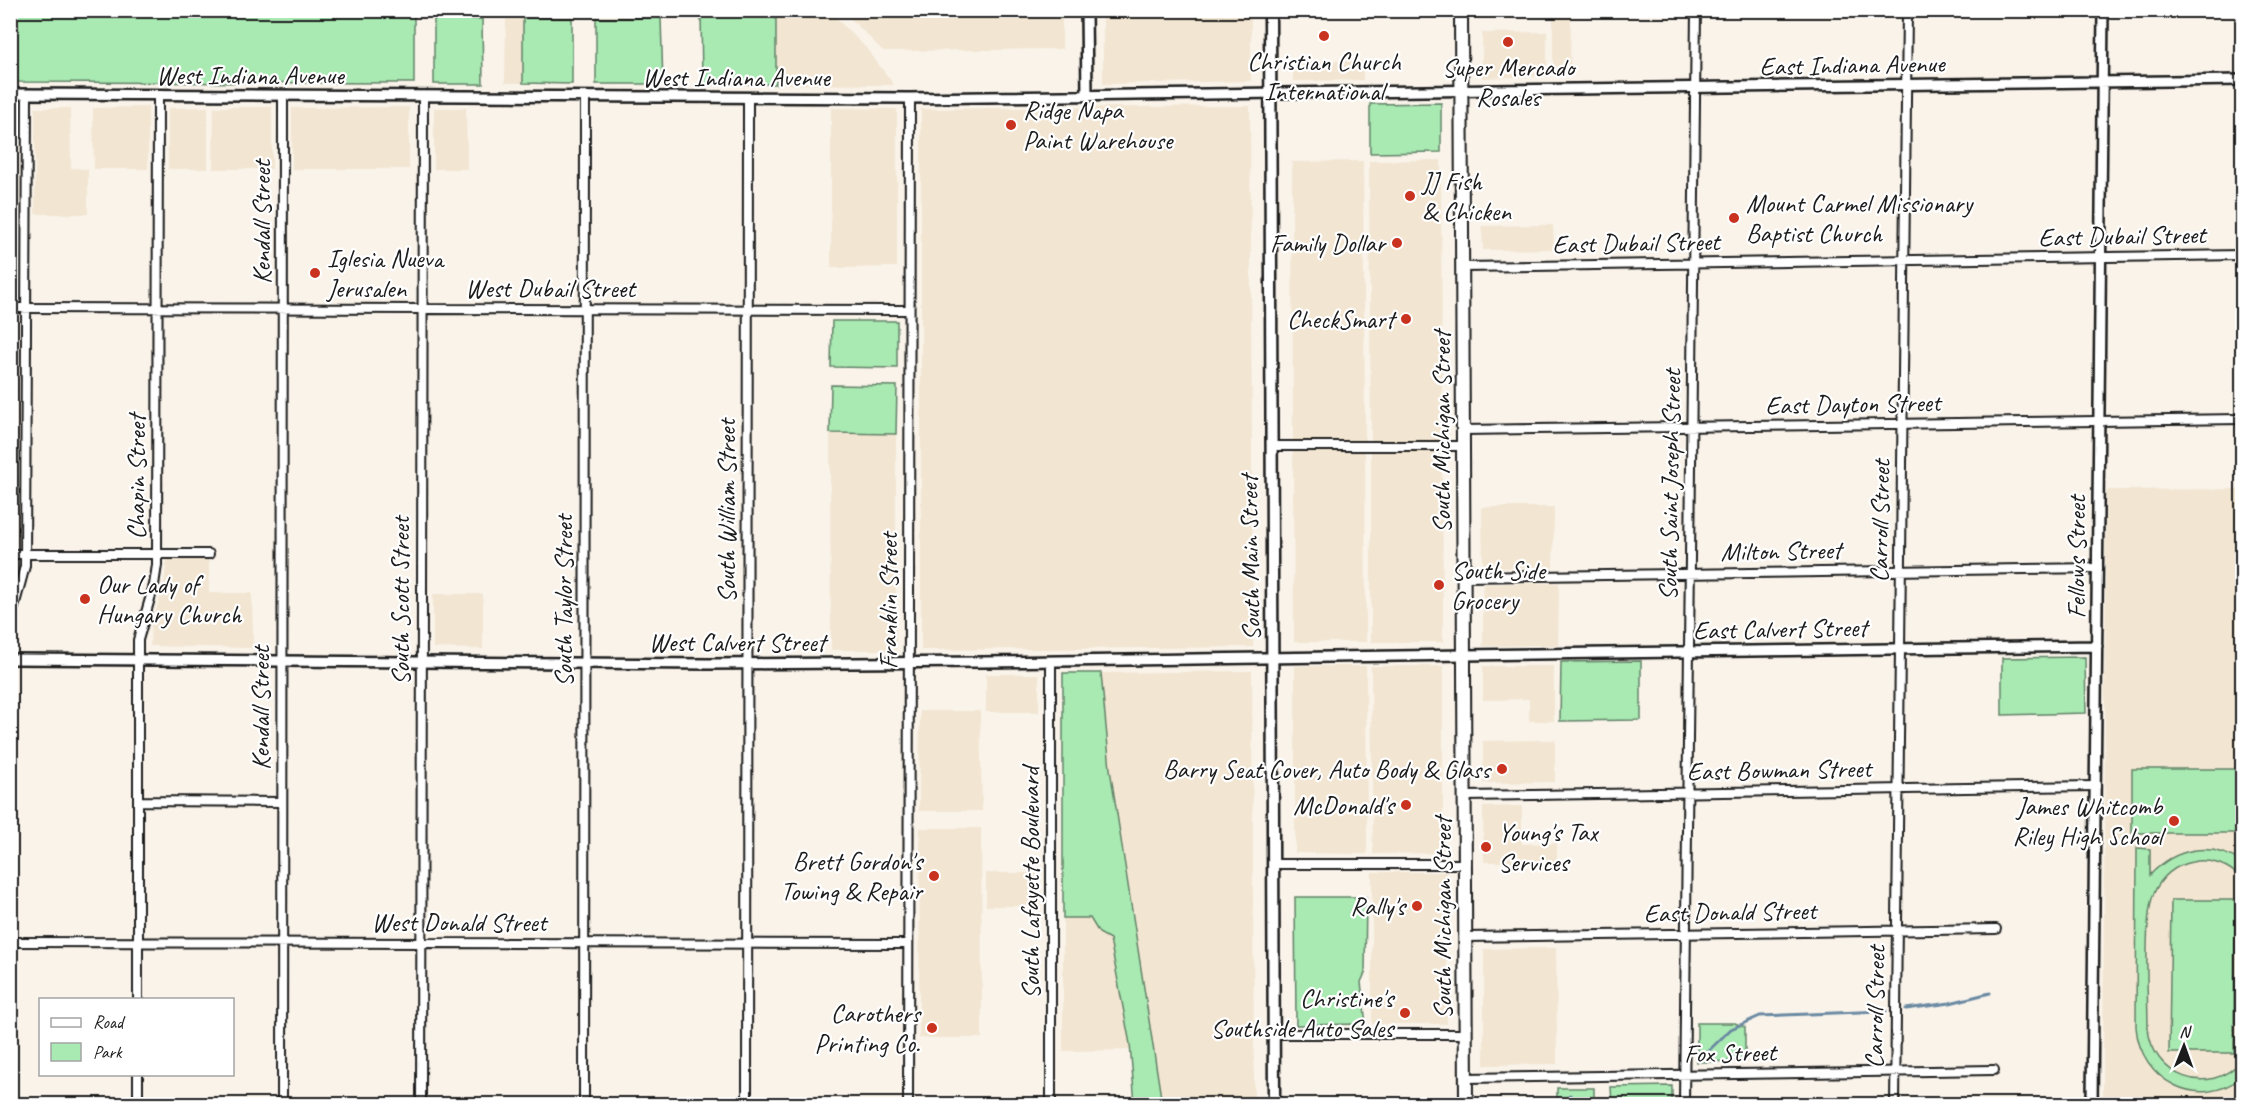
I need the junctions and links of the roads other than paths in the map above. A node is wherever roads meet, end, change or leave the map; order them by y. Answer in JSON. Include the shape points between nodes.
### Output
{"nodes":[{"id":1,"x":1086,"y":10,"type":"edge"},
{"id":2,"x":1270,"y":10,"type":"edge"},
{"id":3,"x":1461,"y":10,"type":"edge"},
{"id":4,"x":1696,"y":10,"type":"edge"},
{"id":5,"x":1907,"y":10,"type":"edge"},
{"id":6,"x":2103,"y":10,"type":"edge"},
{"id":7,"x":2242,"y":80,"type":"edge"},
{"id":8,"x":2102,"y":82,"type":"junction"},
{"id":9,"x":1906,"y":85,"type":"junction"},
{"id":10,"x":1695,"y":87,"type":"junction"},
{"id":11,"x":1462,"y":92,"type":"junction"},
{"id":12,"x":10,"y":94,"type":"edge"},
{"id":13,"x":27,"y":94,"type":"junction"},
{"id":14,"x":1270,"y":95,"type":"junction"},
{"id":15,"x":158,"y":96,"type":"junction"},
{"id":16,"x":283,"y":96,"type":"junction"},
{"id":17,"x":1087,"y":96,"type":"junction"},
{"id":18,"x":423,"y":97,"type":"junction"},
{"id":19,"x":585,"y":97,"type":"junction"},
{"id":20,"x":748,"y":98,"type":"junction"},
{"id":21,"x":910,"y":98,"type":"junction"},
{"id":22,"x":2242,"y":255,"type":"edge"},
{"id":23,"x":2100,"y":257,"type":"junction"},
{"id":24,"x":1904,"y":260,"type":"junction"},
{"id":25,"x":1693,"y":263,"type":"junction"},
{"id":26,"x":1463,"y":267,"type":"junction"},
{"id":27,"x":10,"y":308,"type":"edge"},
{"id":28,"x":26,"y":308,"type":"junction"},
{"id":29,"x":158,"y":308,"type":"junction"},
{"id":30,"x":282,"y":308,"type":"junction"},
{"id":31,"x":747,"y":308,"type":"junction"},
{"id":32,"x":421,"y":309,"type":"junction"},
{"id":33,"x":584,"y":309,"type":"junction"},
{"id":34,"x":909,"y":310,"type":"junction"},
{"id":35,"x":2242,"y":419,"type":"edge"},
{"id":36,"x":2099,"y":421,"type":"junction"},
{"id":37,"x":1902,"y":424,"type":"junction"},
{"id":38,"x":1692,"y":427,"type":"junction"},
{"id":39,"x":1463,"y":430,"type":"junction"},
{"id":40,"x":1271,"y":446,"type":"junction"},
{"id":41,"x":1463,"y":446,"type":"junction"},
{"id":42,"x":10,"y":554,"type":"edge"},
{"id":43,"x":25,"y":554,"type":"junction"},
{"id":44,"x":157,"y":554,"type":"junction"},
{"id":45,"x":209,"y":554,"type":"dead end"},
{"id":46,"x":2098,"y":568,"type":"junction"},
{"id":47,"x":1901,"y":571,"type":"junction"},
{"id":48,"x":1690,"y":573,"type":"junction"},
{"id":49,"x":1464,"y":577,"type":"junction"},
{"id":50,"x":10,"y":622,"type":"edge"},
{"id":51,"x":2097,"y":645,"type":"junction"},
{"id":52,"x":1900,"y":649,"type":"junction"},
{"id":53,"x":1689,"y":652,"type":"junction"},
{"id":54,"x":1464,"y":655,"type":"junction"},
{"id":55,"x":1274,"y":657,"type":"junction"},
{"id":56,"x":10,"y":659,"type":"edge"},
{"id":57,"x":138,"y":660,"type":"junction"},
{"id":58,"x":282,"y":661,"type":"junction"},
{"id":59,"x":421,"y":662,"type":"junction"},
{"id":60,"x":584,"y":662,"type":"junction"},
{"id":61,"x":1051,"y":662,"type":"junction"},
{"id":62,"x":747,"y":663,"type":"junction"},
{"id":63,"x":909,"y":663,"type":"junction"},
{"id":64,"x":2096,"y":786,"type":"junction"},
{"id":65,"x":1899,"y":790,"type":"junction"},
{"id":66,"x":1688,"y":793,"type":"junction"},
{"id":67,"x":1464,"y":796,"type":"junction"},
{"id":68,"x":138,"y":801,"type":"junction"},
{"id":69,"x":281,"y":802,"type":"junction"},
{"id":70,"x":1274,"y":864,"type":"junction"},
{"id":71,"x":1465,"y":864,"type":"junction"},
{"id":72,"x":1996,"y":929,"type":"dead end"},
{"id":73,"x":1897,"y":930,"type":"junction"},
{"id":74,"x":1686,"y":934,"type":"junction"},
{"id":75,"x":1466,"y":937,"type":"junction"},
{"id":76,"x":10,"y":942,"type":"edge"},
{"id":77,"x":138,"y":942,"type":"junction"},
{"id":78,"x":282,"y":942,"type":"junction"},
{"id":79,"x":421,"y":943,"type":"junction"},
{"id":80,"x":584,"y":943,"type":"junction"},
{"id":81,"x":747,"y":943,"type":"junction"},
{"id":82,"x":908,"y":944,"type":"junction"},
{"id":83,"x":138,"y":998,"type":"edge"},
{"id":84,"x":1274,"y":1034,"type":"junction"},
{"id":85,"x":1466,"y":1034,"type":"junction"},
{"id":86,"x":1994,"y":1070,"type":"dead end"},
{"id":87,"x":1895,"y":1071,"type":"junction"},
{"id":88,"x":1684,"y":1075,"type":"junction"},
{"id":89,"x":138,"y":1076,"type":"edge"},
{"id":90,"x":1466,"y":1078,"type":"junction"},
{"id":91,"x":138,"y":1104,"type":"edge"},
{"id":92,"x":282,"y":1104,"type":"edge"},
{"id":93,"x":421,"y":1104,"type":"edge"},
{"id":94,"x":584,"y":1104,"type":"edge"},
{"id":95,"x":747,"y":1104,"type":"edge"},
{"id":96,"x":908,"y":1104,"type":"edge"},
{"id":97,"x":1051,"y":1104,"type":"edge"},
{"id":98,"x":1274,"y":1104,"type":"edge"},
{"id":99,"x":1466,"y":1104,"type":"edge"},
{"id":100,"x":1684,"y":1104,"type":"edge"},
{"id":101,"x":1895,"y":1104,"type":"edge"},
{"id":102,"x":2092,"y":1104,"type":"edge"}],
"edges":[{"from":1,"to":17,"type":"street"},
{"from":2,"to":14,"type":"main road","name":"South Main Street"},
{"from":3,"to":11,"type":"main road","name":"South Michigan Street"},
{"from":4,"to":10,"type":"street","name":"South Saint Joseph Street"},
{"from":5,"to":9,"type":"street","name":"Carroll Street"},
{"from":6,"to":8,"type":"street","name":"Fellows Street"},
{"from":7,"to":8,"type":"street","name":"East Indiana Avenue"},
{"from":8,"to":9,"type":"street","name":"East Indiana Avenue"},
{"from":8,"to":23,"type":"street","name":"Fellows Street"},
{"from":9,"to":10,"type":"street","name":"East Indiana Avenue"},
{"from":9,"to":24,"type":"street","name":"Carroll Street"},
{"from":10,"to":11,"type":"street","name":"East Indiana Avenue"},
{"from":10,"to":25,"type":"street","name":"South Saint Joseph Street"},
{"from":11,"to":14,"type":"street","name":"West Indiana Avenue"},
{"from":11,"to":26,"type":"main road","name":"South Michigan Street"},
{"from":12,"to":13,"type":"street","name":"West Indiana Avenue"},
{"from":13,"to":15,"type":"street","name":"West Indiana Avenue"},
{"from":13,"to":28,"type":"street"},
{"from":14,"to":17,"type":"street","name":"West Indiana Avenue"},
{"from":14,"to":40,"type":"main road","name":"South Main Street"},
{"from":15,"to":16,"type":"street","name":"West Indiana Avenue"},
{"from":15,"to":29,"type":"street","name":"Chapin Street"},
{"from":16,"to":18,"type":"street","name":"West Indiana Avenue"},
{"from":16,"to":30,"type":"street","name":"Kendall Street"},
{"from":17,"to":21,"type":"street","name":"West Indiana Avenue"},
{"from":18,"to":19,"type":"street","name":"West Indiana Avenue"},
{"from":18,"to":32,"type":"street","name":"South Scott Street"},
{"from":19,"to":20,"type":"street","name":"West Indiana Avenue"},
{"from":19,"to":33,"type":"street","name":"South Taylor Street"},
{"from":20,"to":21,"type":"street","name":"West Indiana Avenue"},
{"from":20,"to":31,"type":"street","name":"South William Street"},
{"from":21,"to":34,"type":"street","name":"Franklin Street"},
{"from":22,"to":23,"type":"street","name":"East Dubail Street"},
{"from":23,"to":24,"type":"street","name":"East Dubail Street"},
{"from":23,"to":36,"type":"street","name":"Fellows Street"},
{"from":24,"to":25,"type":"street","name":"East Dubail Street"},
{"from":24,"to":37,"type":"street","name":"Carroll Street"},
{"from":25,"to":26,"type":"street","name":"East Dubail Street"},
{"from":25,"to":38,"type":"street","name":"South Saint Joseph Street"},
{"from":26,"to":39,"type":"main road","name":"South Michigan Street"},
{"from":27,"to":28,"type":"street","name":"West Dubail Street"},
{"from":28,"to":29,"type":"street","name":"West Dubail Street"},
{"from":28,"to":43,"type":"street"},
{"from":29,"to":30,"type":"street","name":"West Dubail Street"},
{"from":29,"to":44,"type":"street","name":"Chapin Street"},
{"from":30,"to":32,"type":"street","name":"West Dubail Street"},
{"from":30,"to":58,"type":"street","name":"Kendall Street"},
{"from":31,"to":33,"type":"street","name":"West Dubail Street"},
{"from":31,"to":34,"type":"street","name":"West Dubail Street"},
{"from":31,"to":62,"type":"street","name":"South William Street"},
{"from":32,"to":33,"type":"street","name":"West Dubail Street"},
{"from":32,"to":59,"type":"street","name":"South Scott Street"},
{"from":33,"to":60,"type":"street","name":"South Taylor Street"},
{"from":34,"to":63,"type":"street","name":"Franklin Street"},
{"from":35,"to":36,"type":"street","name":"East Dayton Street"},
{"from":36,"to":37,"type":"street","name":"East Dayton Street"},
{"from":36,"to":46,"type":"street","name":"Fellows Street"},
{"from":37,"to":38,"type":"street","name":"East Dayton Street"},
{"from":37,"to":47,"type":"street","name":"Carroll Street"},
{"from":38,"to":39,"type":"street","name":"East Dayton Street"},
{"from":38,"to":48,"type":"street","name":"South Saint Joseph Street"},
{"from":39,"to":41,"type":"main road","name":"South Michigan Street"},
{"from":40,"to":41,"type":"street"},
{"from":40,"to":55,"type":"main road","name":"South Main Street"},
{"from":41,"to":49,"type":"main road","name":"South Michigan Street"},
{"from":42,"to":43,"type":"street"},
{"from":43,"to":44,"type":"street"},
{"from":43,"to":50,"type":"street","via":[[24,578]]},
{"from":44,"to":45,"type":"street"},
{"from":44,"to":57,"type":"street","name":"Chapin Street"},
{"from":46,"to":47,"type":"street","name":"Milton Street"},
{"from":46,"to":51,"type":"street","name":"Fellows Street"},
{"from":47,"to":48,"type":"street","name":"Milton Street"},
{"from":47,"to":52,"type":"street","name":"Carroll Street"},
{"from":48,"to":49,"type":"street","name":"Milton Street"},
{"from":48,"to":53,"type":"street","name":"South Saint Joseph Street"},
{"from":49,"to":54,"type":"main road","name":"South Michigan Street"},
{"from":51,"to":52,"type":"street","name":"East Calvert Street"},
{"from":51,"to":64,"type":"street","name":"Fellows Street"},
{"from":52,"to":53,"type":"street","name":"East Calvert Street"},
{"from":52,"to":65,"type":"street","name":"Carroll Street"},
{"from":53,"to":54,"type":"street","name":"East Calvert Street"},
{"from":53,"to":66,"type":"street","name":"South Saint Joseph Street"},
{"from":54,"to":55,"type":"street","name":"West Calvert Street"},
{"from":54,"to":67,"type":"main road","name":"South Michigan Street"},
{"from":55,"to":61,"type":"street","name":"West Calvert Street"},
{"from":55,"to":70,"type":"main road","name":"South Main Street"},
{"from":56,"to":57,"type":"street","name":"West Calvert Street"},
{"from":57,"to":58,"type":"street","name":"West Calvert Street"},
{"from":57,"to":68,"type":"street","name":"Chapin Street"},
{"from":58,"to":59,"type":"street","name":"West Calvert Street"},
{"from":58,"to":69,"type":"street","name":"Kendall Street"},
{"from":59,"to":60,"type":"street","name":"West Calvert Street"},
{"from":59,"to":79,"type":"street","name":"South Scott Street"},
{"from":60,"to":62,"type":"street","name":"West Calvert Street"},
{"from":60,"to":80,"type":"street","name":"South Taylor Street"},
{"from":61,"to":63,"type":"street","name":"West Calvert Street"},
{"from":61,"to":97,"type":"street","name":"South Lafayette Boulevard"},
{"from":62,"to":63,"type":"street","name":"West Calvert Street"},
{"from":62,"to":81,"type":"street","name":"South William Street"},
{"from":63,"to":82,"type":"street","name":"Franklin Street"},
{"from":64,"to":65,"type":"street","name":"East Bowman Street"},
{"from":64,"to":102,"type":"street","name":"Fellows Street"},
{"from":65,"to":66,"type":"street","name":"East Bowman Street"},
{"from":65,"to":73,"type":"street","name":"Carroll Street"},
{"from":66,"to":67,"type":"street","name":"East Bowman Street"},
{"from":66,"to":74,"type":"street","name":"South Saint Joseph Street"},
{"from":67,"to":71,"type":"main road","name":"South Michigan Street"},
{"from":68,"to":69,"type":"street"},
{"from":68,"to":77,"type":"street","name":"Chapin Street"},
{"from":69,"to":78,"type":"street","name":"Kendall Street"},
{"from":70,"to":71,"type":"street"},
{"from":70,"to":84,"type":"main road","name":"South Main Street"},
{"from":71,"to":75,"type":"main road","name":"South Michigan Street"},
{"from":72,"to":73,"type":"street","name":"East Donald Street"},
{"from":73,"to":74,"type":"street","name":"East Donald Street"},
{"from":73,"to":87,"type":"street","name":"Carroll Street"},
{"from":74,"to":75,"type":"street","name":"East Donald Street"},
{"from":74,"to":88,"type":"street","name":"South Saint Joseph Street"},
{"from":75,"to":85,"type":"main road","name":"South Michigan Street"},
{"from":76,"to":77,"type":"street","name":"West Donald Street"},
{"from":77,"to":78,"type":"street","name":"West Donald Street"},
{"from":77,"to":83,"type":"street","name":"Chapin Street"},
{"from":78,"to":79,"type":"street","name":"West Donald Street"},
{"from":78,"to":92,"type":"street","name":"Kendall Street"},
{"from":79,"to":80,"type":"street","name":"West Donald Street"},
{"from":79,"to":93,"type":"street","name":"South Scott Street"},
{"from":80,"to":81,"type":"street","name":"West Donald Street"},
{"from":80,"to":94,"type":"street","name":"South Taylor Street"},
{"from":81,"to":82,"type":"street","name":"West Donald Street"},
{"from":81,"to":95,"type":"street","name":"South William Street"},
{"from":82,"to":96,"type":"street","name":"Franklin Street"},
{"from":84,"to":85,"type":"street"},
{"from":84,"to":98,"type":"main road","name":"South Main Street"},
{"from":85,"to":90,"type":"main road","name":"South Michigan Street"},
{"from":86,"to":87,"type":"street","name":"Fox Street"},
{"from":87,"to":88,"type":"street","name":"Fox Street"},
{"from":87,"to":101,"type":"street","name":"Carroll Street"},
{"from":88,"to":90,"type":"street","name":"Fox Street"},
{"from":88,"to":100,"type":"street","name":"South Saint Joseph Street"},
{"from":89,"to":91,"type":"street"},
{"from":90,"to":99,"type":"main road","name":"South Michigan Street"}]}
